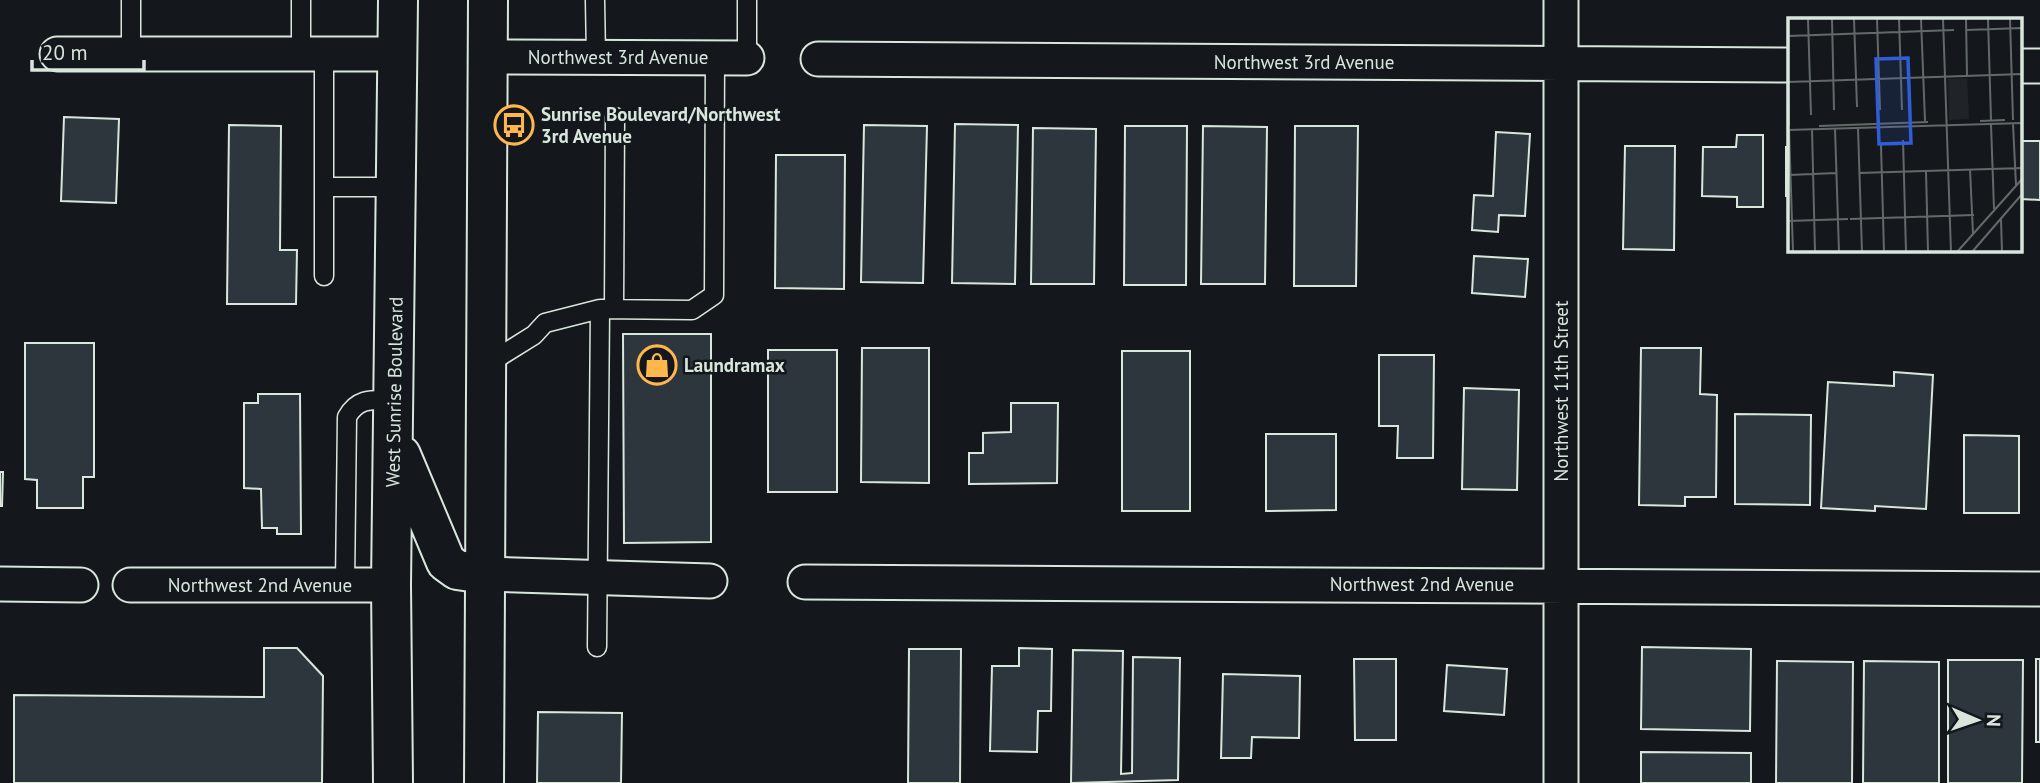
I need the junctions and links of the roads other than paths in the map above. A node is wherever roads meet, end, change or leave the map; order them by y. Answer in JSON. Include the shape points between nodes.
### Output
{"nodes":[{"id":1,"x":131,"y":0,"type":"edge"},
{"id":2,"x":301,"y":0,"type":"edge"},
{"id":3,"x":398,"y":0,"type":"edge"},
{"id":4,"x":488,"y":0,"type":"edge"},
{"id":5,"x":595,"y":0,"type":"edge"},
{"id":6,"x":747,"y":0,"type":"edge"},
{"id":7,"x":1561,"y":0,"type":"edge"},
{"id":8,"x":313,"y":53,"type":"junction"},
{"id":9,"x":57,"y":54,"type":"dead end"},
{"id":10,"x":131,"y":54,"type":"junction"},
{"id":11,"x":398,"y":54,"type":"junction"},
{"id":12,"x":488,"y":57,"type":"junction"},
{"id":13,"x":596,"y":57,"type":"junction"},
{"id":14,"x":715,"y":58,"type":"junction"},
{"id":15,"x":747,"y":58,"type":"joint"},
{"id":16,"x":818,"y":59,"type":"dead end"},
{"id":17,"x":1560,"y":63,"type":"junction"},
{"id":18,"x":1788,"y":65,"type":"edge"},
{"id":19,"x":2022,"y":66,"type":"edge"},
{"id":20,"x":2040,"y":66,"type":"edge"},
{"id":21,"x":615,"y":117,"type":"dead end"},
{"id":22,"x":324,"y":187,"type":"junction"},
{"id":23,"x":397,"y":187,"type":"junction"},
{"id":24,"x":324,"y":276,"type":"dead end"},
{"id":25,"x":607,"y":309,"type":"junction"},
{"id":26,"x":486,"y":365,"type":"junction"},
{"id":27,"x":394,"y":400,"type":"junction"},
{"id":28,"x":393,"y":437,"type":"junction"},
{"id":29,"x":485,"y":574,"type":"junction"},
{"id":30,"x":597,"y":575,"type":"junction"},
{"id":31,"x":710,"y":581,"type":"dead end"},
{"id":32,"x":805,"y":582,"type":"dead end"},
{"id":33,"x":0,"y":584,"type":"edge"},
{"id":34,"x":81,"y":585,"type":"dead end"},
{"id":35,"x":130,"y":585,"type":"dead end"},
{"id":36,"x":345,"y":585,"type":"junction"},
{"id":37,"x":391,"y":585,"type":"junction"},
{"id":38,"x":1561,"y":585,"type":"junction"},
{"id":39,"x":2040,"y":589,"type":"edge"},
{"id":40,"x":597,"y":647,"type":"dead end"},
{"id":41,"x":393,"y":783,"type":"edge"},
{"id":42,"x":484,"y":783,"type":"edge"},
{"id":43,"x":1561,"y":783,"type":"edge"}],
"edges":[{"from":1,"to":10,"type":"lane"},
{"from":2,"to":8,"type":"lane"},
{"from":3,"to":11,"type":"main road","name":"West Sunrise Boulevard"},
{"from":4,"to":12,"type":"main road"},
{"from":5,"to":13,"type":"lane"},
{"from":6,"to":15,"type":"lane"},
{"from":7,"to":17,"type":"street","name":"Northwest 11th Street"},
{"from":8,"to":10,"type":"street"},
{"from":8,"to":11,"type":"street"},
{"from":8,"to":22,"type":"lane"},
{"from":9,"to":10,"type":"street"},
{"from":11,"to":23,"type":"main road","name":"West Sunrise Boulevard"},
{"from":12,"to":13,"type":"street","name":"Northwest 3rd Avenue"},
{"from":12,"to":26,"type":"main road"},
{"from":13,"to":14,"type":"street","name":"Northwest 3rd Avenue"},
{"from":14,"to":15,"type":"street","name":"Northwest 3rd Avenue"},
{"from":14,"to":25,"type":"lane","via":[[714,295],[692,310]]},
{"from":16,"to":17,"type":"street","name":"Northwest 3rd Avenue"},
{"from":17,"to":18,"type":"street","name":"Northwest 3rd Avenue"},
{"from":17,"to":38,"type":"street","name":"Northwest 11th Street"},
{"from":19,"to":20,"type":"street"},
{"from":21,"to":25,"type":"lane"},
{"from":22,"to":23,"type":"lane"},
{"from":22,"to":24,"type":"lane"},
{"from":23,"to":27,"type":"main road","name":"West Sunrise Boulevard"},
{"from":25,"to":26,"type":"lane","via":[[545,323]]},
{"from":25,"to":30,"type":"lane"},
{"from":26,"to":29,"type":"main road"},
{"from":27,"to":28,"type":"main road","name":"West Sunrise Boulevard"},
{"from":27,"to":36,"type":"lane","via":[[365,400],[354,404],[347,416]]},
{"from":28,"to":29,"type":"main road","via":[[446,562],[457,570]]},
{"from":28,"to":37,"type":"main road","name":"West Sunrise Boulevard"},
{"from":29,"to":30,"type":"street"},
{"from":29,"to":42,"type":"main road"},
{"from":30,"to":31,"type":"street"},
{"from":30,"to":40,"type":"lane"},
{"from":32,"to":38,"type":"street","name":"Northwest 2nd Avenue"},
{"from":33,"to":34,"type":"street"},
{"from":35,"to":36,"type":"street","name":"Northwest 2nd Avenue"},
{"from":36,"to":37,"type":"street","name":"Northwest 2nd Avenue"},
{"from":37,"to":41,"type":"main road","name":"West Sunrise Boulevard"},
{"from":38,"to":39,"type":"street","name":"Northwest 2nd Avenue"},
{"from":38,"to":43,"type":"street","name":"Northwest 11th Street"}]}
